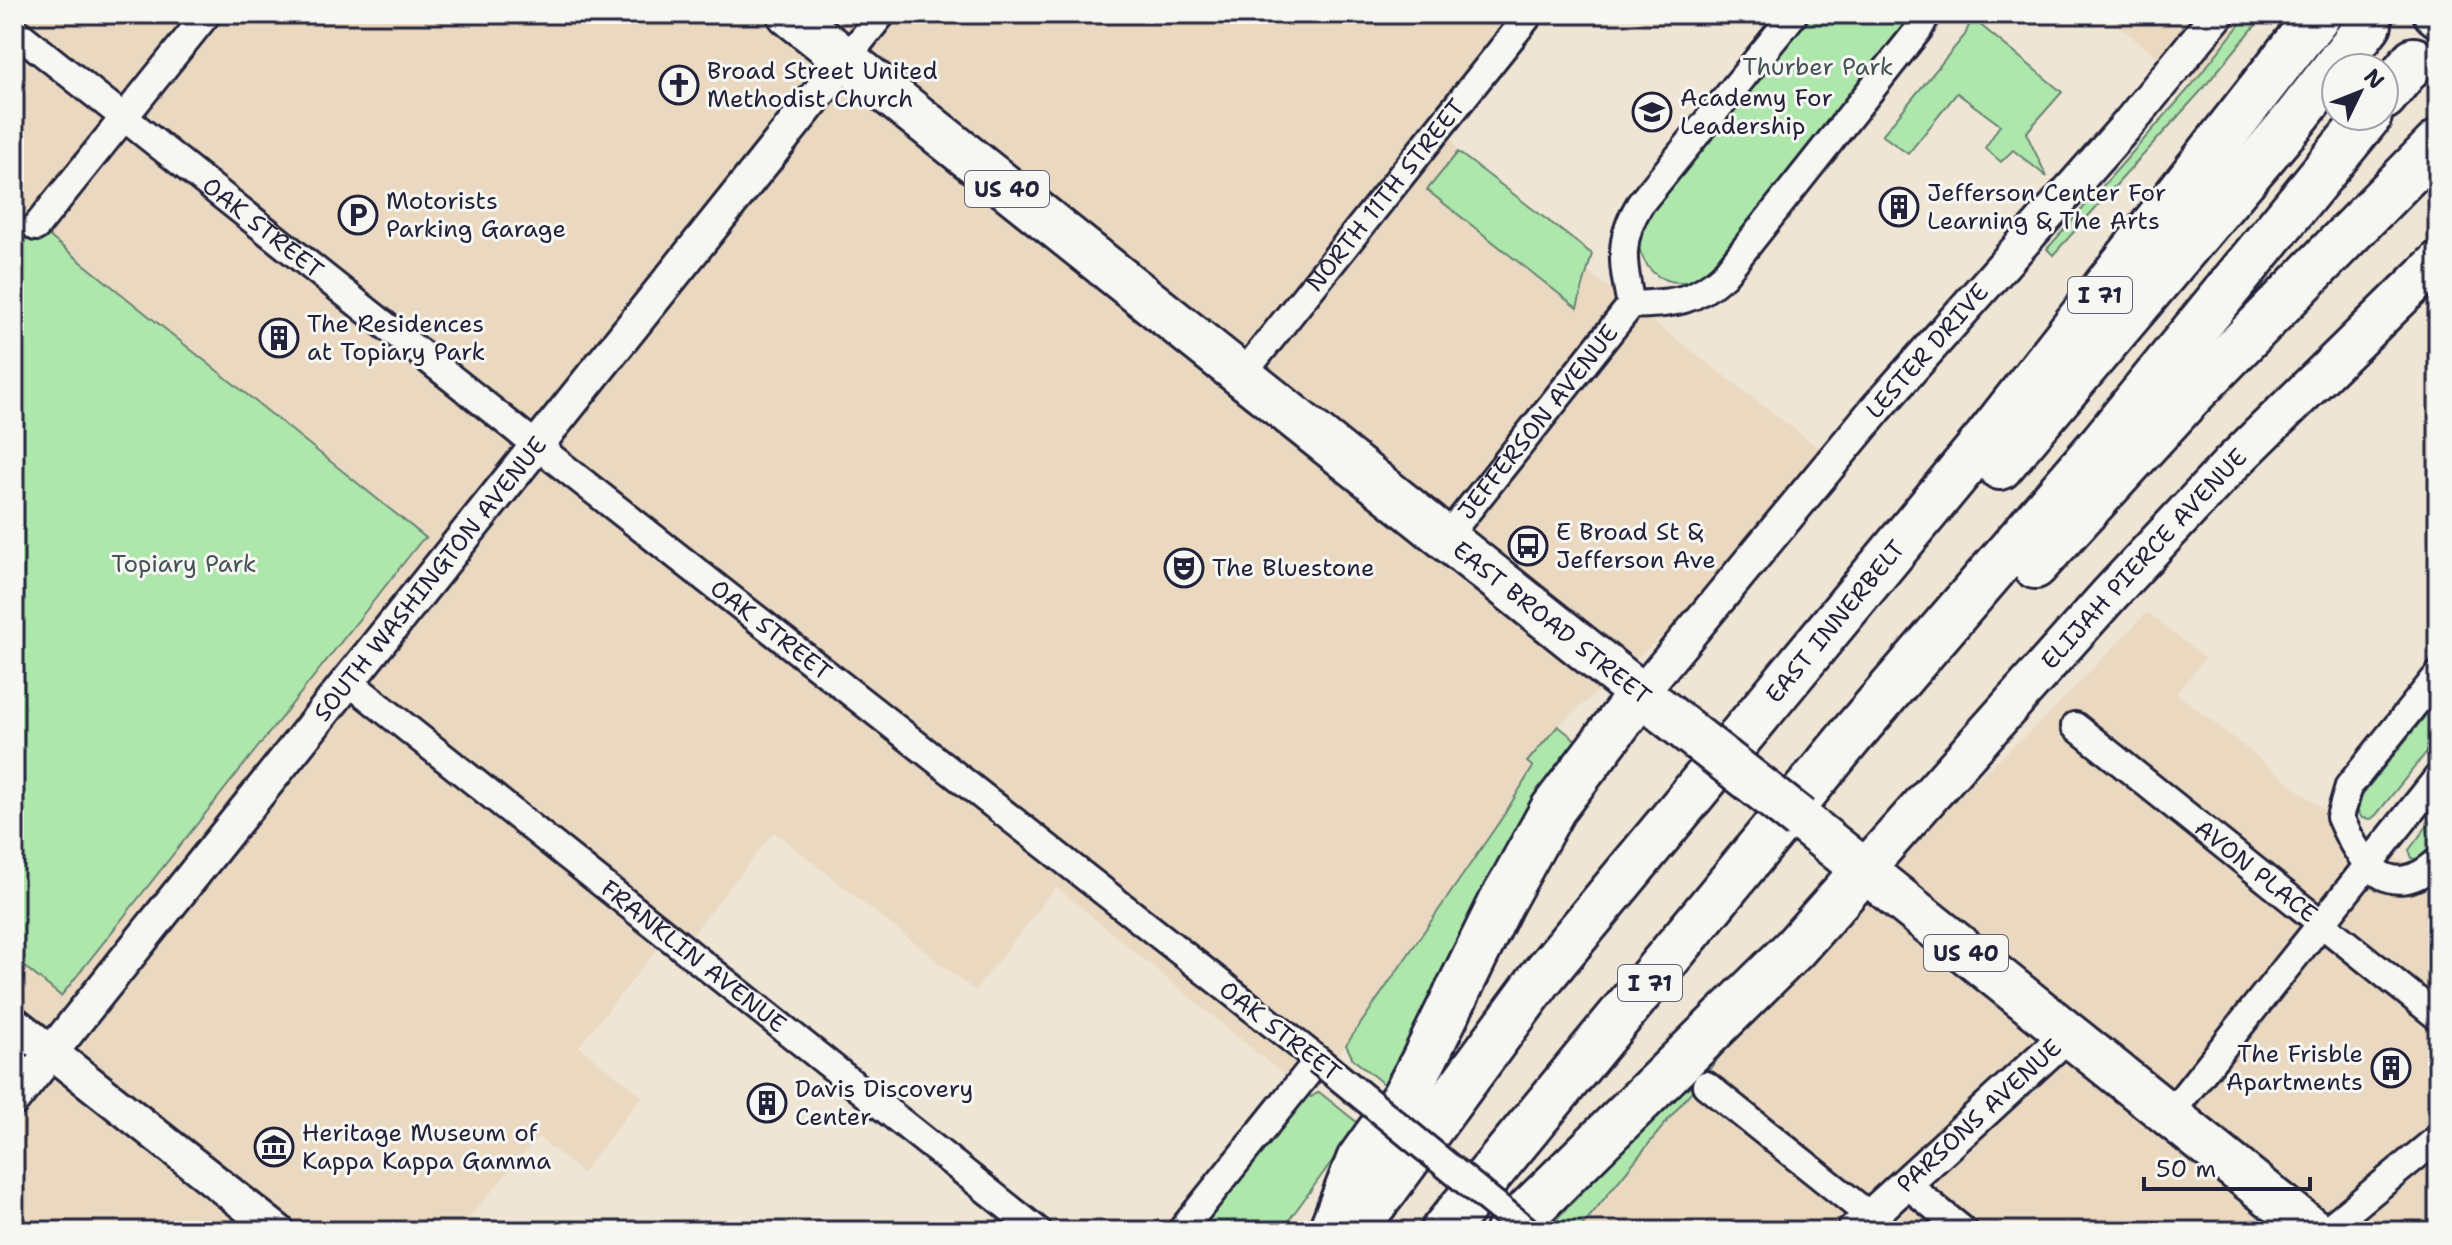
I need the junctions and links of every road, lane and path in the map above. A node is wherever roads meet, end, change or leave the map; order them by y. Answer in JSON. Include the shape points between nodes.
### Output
{"nodes":[{"id":1,"x":207,"y":14,"type":"edge"},
{"id":2,"x":789,"y":14,"type":"edge"},
{"id":3,"x":882,"y":14,"type":"edge"},
{"id":4,"x":1530,"y":14,"type":"edge"},
{"id":5,"x":1794,"y":14,"type":"edge"},
{"id":6,"x":1927,"y":14,"type":"edge"},
{"id":7,"x":2218,"y":14,"type":"edge"},
{"id":8,"x":2319,"y":14,"type":"edge"},
{"id":9,"x":2433,"y":14,"type":"edge"},
{"id":10,"x":2438,"y":18,"type":"edge"},
{"id":11,"x":2369,"y":24,"type":"dead end"},
{"id":12,"x":14,"y":30,"type":"edge"},
{"id":13,"x":846,"y":59,"type":"junction"},
{"id":14,"x":2414,"y":60,"type":"dead end"},
{"id":15,"x":2400,"y":77,"type":"edge"},
{"id":16,"x":124,"y":118,"type":"junction"},
{"id":17,"x":2356,"y":132,"type":"edge"},
{"id":18,"x":2438,"y":143,"type":"edge"},
{"id":19,"x":36,"y":227,"type":"dead end"},
{"id":20,"x":2438,"y":261,"type":"edge"},
{"id":21,"x":1631,"y":305,"type":"junction"},
{"id":22,"x":1242,"y":375,"type":"junction"},
{"id":23,"x":537,"y":446,"type":"junction"},
{"id":24,"x":1446,"y":538,"type":"junction"},
{"id":25,"x":1875,"y":573,"type":"junction"},
{"id":26,"x":2438,"y":675,"type":"edge"},
{"id":27,"x":348,"y":681,"type":"junction"},
{"id":28,"x":1653,"y":704,"type":"junction"},
{"id":29,"x":2075,"y":726,"type":"dead end"},
{"id":30,"x":1854,"y":732,"type":"junction"},
{"id":31,"x":2438,"y":777,"type":"edge"},
{"id":32,"x":2438,"y":861,"type":"edge"},
{"id":33,"x":1853,"y":862,"type":"junction"},
{"id":34,"x":2367,"y":867,"type":"junction"},
{"id":35,"x":2323,"y":925,"type":"junction"},
{"id":36,"x":2438,"y":1017,"type":"edge"},
{"id":37,"x":14,"y":1023,"type":"edge"},
{"id":38,"x":2068,"y":1034,"type":"junction"},
{"id":39,"x":52,"y":1052,"type":"junction"},
{"id":40,"x":1318,"y":1060,"type":"junction"},
{"id":41,"x":1706,"y":1085,"type":"dead end"},
{"id":42,"x":14,"y":1099,"type":"edge"},
{"id":43,"x":2169,"y":1115,"type":"junction"},
{"id":44,"x":2438,"y":1138,"type":"edge"},
{"id":45,"x":1906,"y":1184,"type":"junction"},
{"id":46,"x":1862,"y":1224,"type":"edge"},
{"id":47,"x":278,"y":1231,"type":"edge"},
{"id":48,"x":1038,"y":1231,"type":"edge"},
{"id":49,"x":1181,"y":1231,"type":"edge"},
{"id":50,"x":1331,"y":1231,"type":"edge"},
{"id":51,"x":1352,"y":1231,"type":"edge"},
{"id":52,"x":1443,"y":1231,"type":"edge"},
{"id":53,"x":1508,"y":1231,"type":"edge"},
{"id":54,"x":1527,"y":1231,"type":"edge"},
{"id":55,"x":1964,"y":1231,"type":"edge"},
{"id":56,"x":2314,"y":1231,"type":"edge"},
{"id":57,"x":2325,"y":1231,"type":"edge"}],
"edges":[{"from":1,"to":16,"type":"street"},
{"from":2,"to":13,"type":"main road","name":"EAST BROAD STREET","number":"US 40"},
{"from":3,"to":13,"type":"street"},
{"from":4,"to":22,"type":"street","name":"NORTH 11TH STREET"},
{"from":5,"to":21,"type":"street","name":"JEFFERSON AVENUE","via":[[1630,220],[1623,265]]},
{"from":6,"to":21,"type":"street","name":"JEFFERSON AVENUE","via":[[1724,275],[1693,298]]},
{"from":7,"to":28,"type":"street","name":"LESTER DRIVE","via":[[1876,409]]},
{"from":8,"to":25,"type":"highway","name":"EAST INNERBELT","number":"I 71"},
{"from":9,"to":10,"type":"main road"},
{"from":11,"to":25,"type":"highway","via":[[2294,120],[1942,535]]},
{"from":12,"to":16,"type":"street","name":"OAK STREET"},
{"from":13,"to":22,"type":"main road","name":"EAST BROAD STREET","number":"US 40"},
{"from":13,"to":23,"type":"street","name":"SOUTH WASHINGTON AVENUE"},
{"from":14,"to":15,"type":"highway"},
{"from":16,"to":19,"type":"street"},
{"from":16,"to":23,"type":"street","name":"OAK STREET"},
{"from":17,"to":30,"type":"highway","number":"I 71","via":[[2104,441]]},
{"from":18,"to":30,"type":"highway","via":[[2191,395],[1997,608],[1926,678]]},
{"from":20,"to":33,"type":"main road","name":"ELIJAH PIERCE AVENUE","via":[[2221,475]]},
{"from":21,"to":24,"type":"street","name":"JEFFERSON AVENUE"},
{"from":22,"to":24,"type":"main road","name":"EAST BROAD STREET","number":"US 40"},
{"from":23,"to":27,"type":"street","name":"SOUTH WASHINGTON AVENUE"},
{"from":23,"to":40,"type":"street","name":"OAK STREET"},
{"from":24,"to":28,"type":"main road","name":"EAST BROAD STREET","number":"US 40"},
{"from":25,"to":51,"type":"highway","name":"EAST INNERBELT","number":"I 71","via":[[1540,979]]},
{"from":26,"to":34,"type":"street","via":[[2349,786],[2340,817]]},
{"from":27,"to":39,"type":"street","name":"SOUTH WASHINGTON AVENUE"},
{"from":27,"to":48,"type":"street","name":"FRANKLIN AVENUE"},
{"from":28,"to":33,"type":"main road","name":"EAST BROAD STREET","number":"US 40","bridge":true},
{"from":28,"to":50,"type":"highway","via":[[1553,809],[1404,1097],[1359,1160]]},
{"from":29,"to":35,"type":"street","name":"AVON PLACE"},
{"from":30,"to":52,"type":"highway","number":"I 71"},
{"from":31,"to":34,"type":"street"},
{"from":32,"to":34,"type":"street","via":[[2422,876],[2397,881]]},
{"from":33,"to":38,"type":"main road","name":"EAST BROAD STREET","number":"US 40"},
{"from":33,"to":53,"type":"highway","via":[[1794,949]]},
{"from":34,"to":35,"type":"street"},
{"from":35,"to":36,"type":"street","name":"AVON PLACE"},
{"from":35,"to":43,"type":"street"},
{"from":37,"to":39,"type":"street"},
{"from":38,"to":43,"type":"main road","name":"EAST BROAD STREET","number":"US 40"},
{"from":38,"to":45,"type":"street","name":"PARSONS AVENUE"},
{"from":39,"to":42,"type":"street","name":"SOUTH WASHINGTON AVENUE"},
{"from":39,"to":47,"type":"street"},
{"from":40,"to":49,"type":"street"},
{"from":40,"to":54,"type":"street","name":"OAK STREET","bridge":true},
{"from":41,"to":46,"type":"street"},
{"from":43,"to":56,"type":"main road","name":"EAST BROAD STREET","number":"US 40"},
{"from":44,"to":57,"type":"street"},
{"from":45,"to":46,"type":"street","name":"PARSONS AVENUE"},
{"from":45,"to":55,"type":"street"}]}
